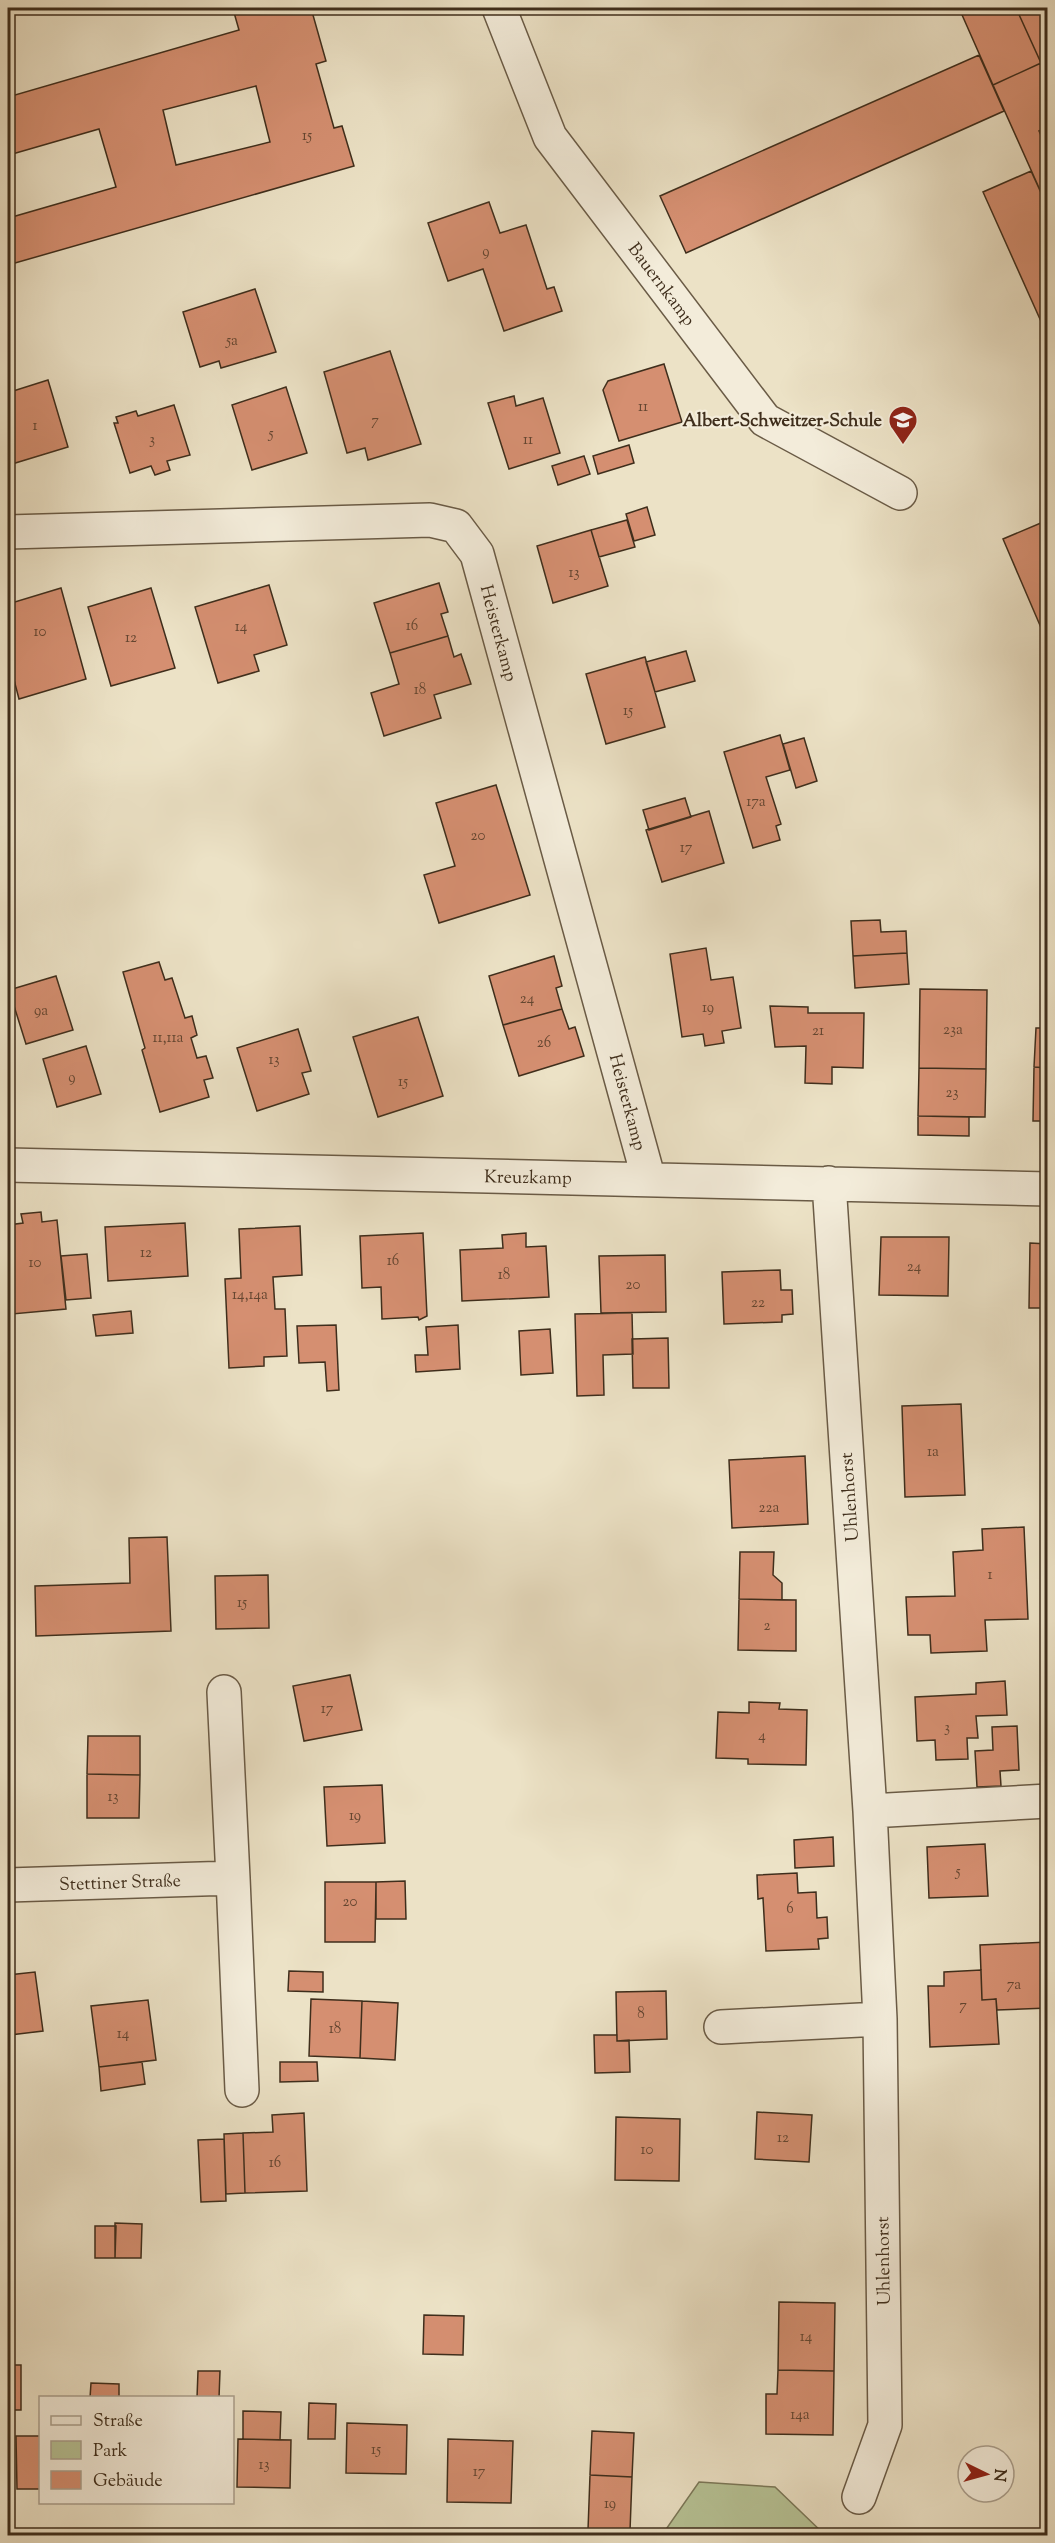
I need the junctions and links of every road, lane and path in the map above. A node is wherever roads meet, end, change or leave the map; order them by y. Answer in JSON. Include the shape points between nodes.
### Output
{"nodes":[{"id":1,"x":499,"y":8,"type":"edge"},
{"id":2,"x":900,"y":494,"type":"dead end"},
{"id":3,"x":8,"y":532,"type":"edge"},
{"id":4,"x":8,"y":1165,"type":"edge"},
{"id":5,"x":649,"y":1180,"type":"junction"},
{"id":6,"x":829,"y":1183,"type":"junction"},
{"id":7,"x":1047,"y":1189,"type":"edge"},
{"id":8,"x":224,"y":1692,"type":"dead end"},
{"id":9,"x":1047,"y":1801,"type":"edge"},
{"id":10,"x":870,"y":1811,"type":"junction"},
{"id":11,"x":233,"y":1878,"type":"junction"},
{"id":12,"x":8,"y":1885,"type":"edge"},
{"id":13,"x":880,"y":2019,"type":"junction"},
{"id":14,"x":721,"y":2027,"type":"dead end"},
{"id":15,"x":242,"y":2090,"type":"dead end"},
{"id":16,"x":859,"y":2497,"type":"dead end"}],
"edges":[{"from":1,"to":2,"type":"street","name":"Bauernkamp","via":[[550,137],[765,420]]},
{"from":3,"to":5,"type":"street","name":"Heisterkamp","via":[[429,520],[456,526],[477,554]]},
{"from":4,"to":5,"type":"street","name":"Kreuzkamp"},
{"from":5,"to":6,"type":"street","name":"Kreuzkamp"},
{"from":6,"to":7,"type":"street","name":"Kreuzkamp"},
{"from":6,"to":10,"type":"street","name":"Uhlenhorst"},
{"from":8,"to":11,"type":"street"},
{"from":9,"to":10,"type":"street"},
{"from":10,"to":13,"type":"street","name":"Uhlenhorst"},
{"from":11,"to":12,"type":"street","name":"Stettiner Straße"},
{"from":11,"to":15,"type":"street"},
{"from":13,"to":14,"type":"street"},
{"from":13,"to":16,"type":"street","name":"Uhlenhorst","via":[[885,2425]]}]}
